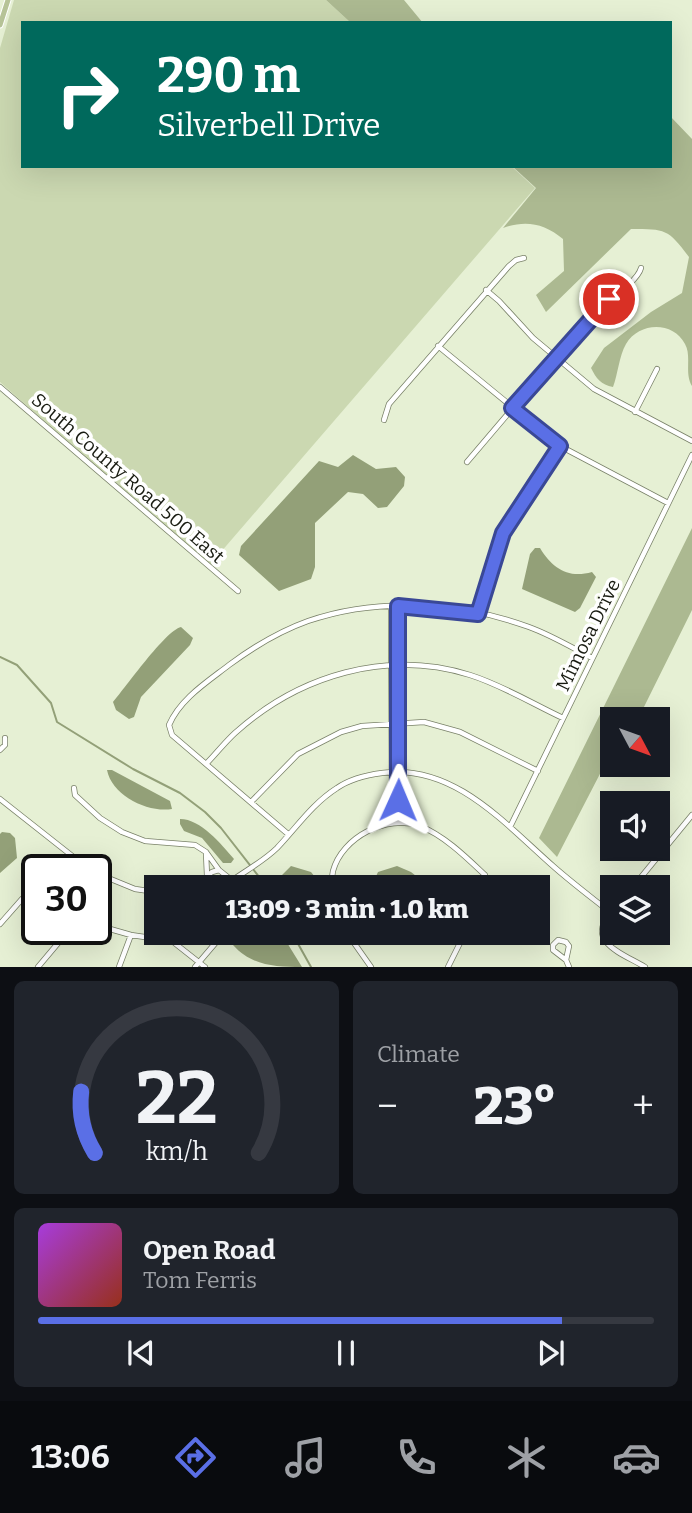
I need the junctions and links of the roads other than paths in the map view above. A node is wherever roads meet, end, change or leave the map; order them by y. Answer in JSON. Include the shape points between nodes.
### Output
{"nodes":[{"id":1,"x":8,"y":0,"type":"edge"},
{"id":2,"x":0,"y":25,"type":"edge"},
{"id":3,"x":524,"y":258,"type":"dead end"},
{"id":4,"x":641,"y":268,"type":"dead end"},
{"id":5,"x":486,"y":290,"type":"junction"},
{"id":6,"x":438,"y":346,"type":"junction"},
{"id":7,"x":556,"y":357,"type":"junction"},
{"id":8,"x":657,"y":369,"type":"dead end"},
{"id":9,"x":0,"y":387,"type":"edge"},
{"id":10,"x":512,"y":408,"type":"junction"},
{"id":11,"x":635,"y":412,"type":"junction"},
{"id":12,"x":384,"y":420,"type":"dead end"},
{"id":13,"x":692,"y":441,"type":"edge"},
{"id":14,"x":560,"y":446,"type":"junction"},
{"id":15,"x":692,"y":455,"type":"edge"},
{"id":16,"x":467,"y":462,"type":"dead end"},
{"id":17,"x":668,"y":503,"type":"junction"},
{"id":18,"x":238,"y":591,"type":"dead end"},
{"id":19,"x":391,"y":606,"type":"junction"},
{"id":20,"x":398,"y":606,"type":"junction"},
{"id":21,"x":478,"y":614,"type":"junction"},
{"id":22,"x":592,"y":658,"type":"junction"},
{"id":23,"x":391,"y":665,"type":"junction"},
{"id":24,"x":398,"y":666,"type":"junction"},
{"id":25,"x":563,"y":718,"type":"junction"},
{"id":26,"x":391,"y":723,"type":"junction"},
{"id":27,"x":400,"y":723,"type":"junction"},
{"id":28,"x":5,"y":738,"type":"dead end"},
{"id":29,"x":0,"y":750,"type":"edge"},
{"id":30,"x":206,"y":764,"type":"junction"},
{"id":31,"x":399,"y":771,"type":"junction"},
{"id":32,"x":538,"y":771,"type":"junction"},
{"id":33,"x":391,"y":772,"type":"junction"},
{"id":34,"x":74,"y":788,"type":"dead end"},
{"id":35,"x":0,"y":799,"type":"edge"},
{"id":36,"x":251,"y":802,"type":"junction"},
{"id":37,"x":692,"y":815,"type":"edge"},
{"id":38,"x":395,"y":823,"type":"junction"},
{"id":39,"x":510,"y":827,"type":"junction"},
{"id":40,"x":288,"y":834,"type":"junction"},
{"id":41,"x":206,"y":852,"type":"junction"},
{"id":42,"x":70,"y":854,"type":"edge"},
{"id":43,"x":221,"y":871,"type":"junction"},
{"id":44,"x":241,"y":874,"type":"joint"},
{"id":45,"x":206,"y":875,"type":"edge"},
{"id":46,"x":210,"y":875,"type":"edge"},
{"id":47,"x":223,"y":875,"type":"edge"},
{"id":48,"x":332,"y":875,"type":"edge"},
{"id":49,"x":485,"y":875,"type":"edge"},
{"id":50,"x":643,"y":875,"type":"edge"},
{"id":51,"x":112,"y":880,"type":"edge"},
{"id":52,"x":144,"y":890,"type":"edge"},
{"id":53,"x":21,"y":900,"type":"edge"},
{"id":54,"x":600,"y":903,"type":"edge"},
{"id":55,"x":0,"y":924,"type":"edge"},
{"id":56,"x":112,"y":930,"type":"edge"},
{"id":57,"x":131,"y":935,"type":"junction"},
{"id":58,"x":57,"y":945,"type":"edge"},
{"id":59,"x":214,"y":945,"type":"edge"},
{"id":60,"x":355,"y":945,"type":"edge"},
{"id":61,"x":459,"y":945,"type":"edge"},
{"id":62,"x":609,"y":945,"type":"edge"},
{"id":63,"x":566,"y":960,"type":"junction"},
{"id":64,"x":200,"y":962,"type":"junction"},
{"id":65,"x":642,"y":966,"type":"edge"},
{"id":66,"x":38,"y":967,"type":"edge"},
{"id":67,"x":119,"y":967,"type":"edge"},
{"id":68,"x":195,"y":967,"type":"edge"},
{"id":69,"x":205,"y":967,"type":"edge"},
{"id":70,"x":371,"y":967,"type":"edge"},
{"id":71,"x":447,"y":967,"type":"edge"},
{"id":72,"x":569,"y":967,"type":"edge"}],
"edges":[{"from":1,"to":2,"type":"main road"},
{"from":3,"to":5,"type":"street","via":[[516,260]]},
{"from":4,"to":7,"type":"street"},
{"from":5,"to":6,"type":"street"},
{"from":5,"to":7,"type":"street"},
{"from":6,"to":10,"type":"street"},
{"from":6,"to":12,"type":"street","via":[[389,404]]},
{"from":7,"to":10,"type":"street"},
{"from":7,"to":11,"type":"street","via":[[604,396]]},
{"from":8,"to":11,"type":"street"},
{"from":9,"to":18,"type":"street","name":"South County Road 500 East"},
{"from":10,"to":14,"type":"street"},
{"from":10,"to":16,"type":"street"},
{"from":11,"to":13,"type":"street"},
{"from":14,"to":17,"type":"street"},
{"from":14,"to":21,"type":"street","via":[[503,533]]},
{"from":15,"to":17,"type":"street","name":"Mimosa Drive"},
{"from":17,"to":22,"type":"street","name":"Mimosa Drive"},
{"from":19,"to":20,"type":"street"},
{"from":19,"to":23,"type":"street"},
{"from":19,"to":30,"type":"street","via":[[308,621],[250,650],[197,689],[169,725],[172,735]]},
{"from":20,"to":21,"type":"street"},
{"from":20,"to":24,"type":"street"},
{"from":21,"to":22,"type":"street","via":[[539,631]]},
{"from":22,"to":25,"type":"street","name":"Mimosa Drive"},
{"from":23,"to":24,"type":"street"},
{"from":23,"to":26,"type":"street"},
{"from":23,"to":30,"type":"street","via":[[324,677],[279,700],[235,733]]},
{"from":24,"to":25,"type":"street","via":[[439,667],[472,676]]},
{"from":24,"to":27,"type":"street"},
{"from":25,"to":32,"type":"street","name":"Mimosa Drive"},
{"from":26,"to":27,"type":"street"},
{"from":26,"to":33,"type":"street"},
{"from":26,"to":36,"type":"street","via":[[362,726],[320,741],[289,763]]},
{"from":27,"to":31,"type":"street"},
{"from":27,"to":32,"type":"street","via":[[424,722],[460,732]]},
{"from":28,"to":29,"type":"street"},
{"from":30,"to":36,"type":"street"},
{"from":31,"to":33,"type":"street"},
{"from":31,"to":38,"type":"street"},
{"from":31,"to":39,"type":"street","via":[[423,773],[457,786]]},
{"from":32,"to":39,"type":"street","name":"Mimosa Drive"},
{"from":33,"to":38,"type":"street"},
{"from":33,"to":40,"type":"street","via":[[366,775],[339,786]]},
{"from":34,"to":41,"type":"street","via":[[75,795],[92,811],[121,832],[159,843],[190,844]]},
{"from":35,"to":42,"type":"street"},
{"from":36,"to":40,"type":"street"},
{"from":37,"to":50,"type":"street"},
{"from":38,"to":48,"type":"street","via":[[356,839],[341,854]]},
{"from":38,"to":49,"type":"street","via":[[414,824],[435,834]]},
{"from":39,"to":54,"type":"street"},
{"from":40,"to":44,"type":"street","via":[[276,849]]},
{"from":41,"to":43,"type":"street"},
{"from":41,"to":45,"type":"street"},
{"from":43,"to":44,"type":"street"},
{"from":43,"to":46,"type":"street"},
{"from":43,"to":47,"type":"street"},
{"from":51,"to":52,"type":"street"},
{"from":53,"to":55,"type":"street"},
{"from":56,"to":57,"type":"street"},
{"from":57,"to":64,"type":"street","via":[[172,941]]},
{"from":57,"to":67,"type":"street"},
{"from":58,"to":66,"type":"street"},
{"from":59,"to":64,"type":"street"},
{"from":60,"to":70,"type":"street"},
{"from":61,"to":71,"type":"street"},
{"from":62,"to":65,"type":"street"},
{"from":63,"to":63,"type":"street","via":[[569,946],[558,940],[553,950]]},
{"from":63,"to":72,"type":"street"},
{"from":64,"to":68,"type":"street"},
{"from":64,"to":69,"type":"street"}]}
